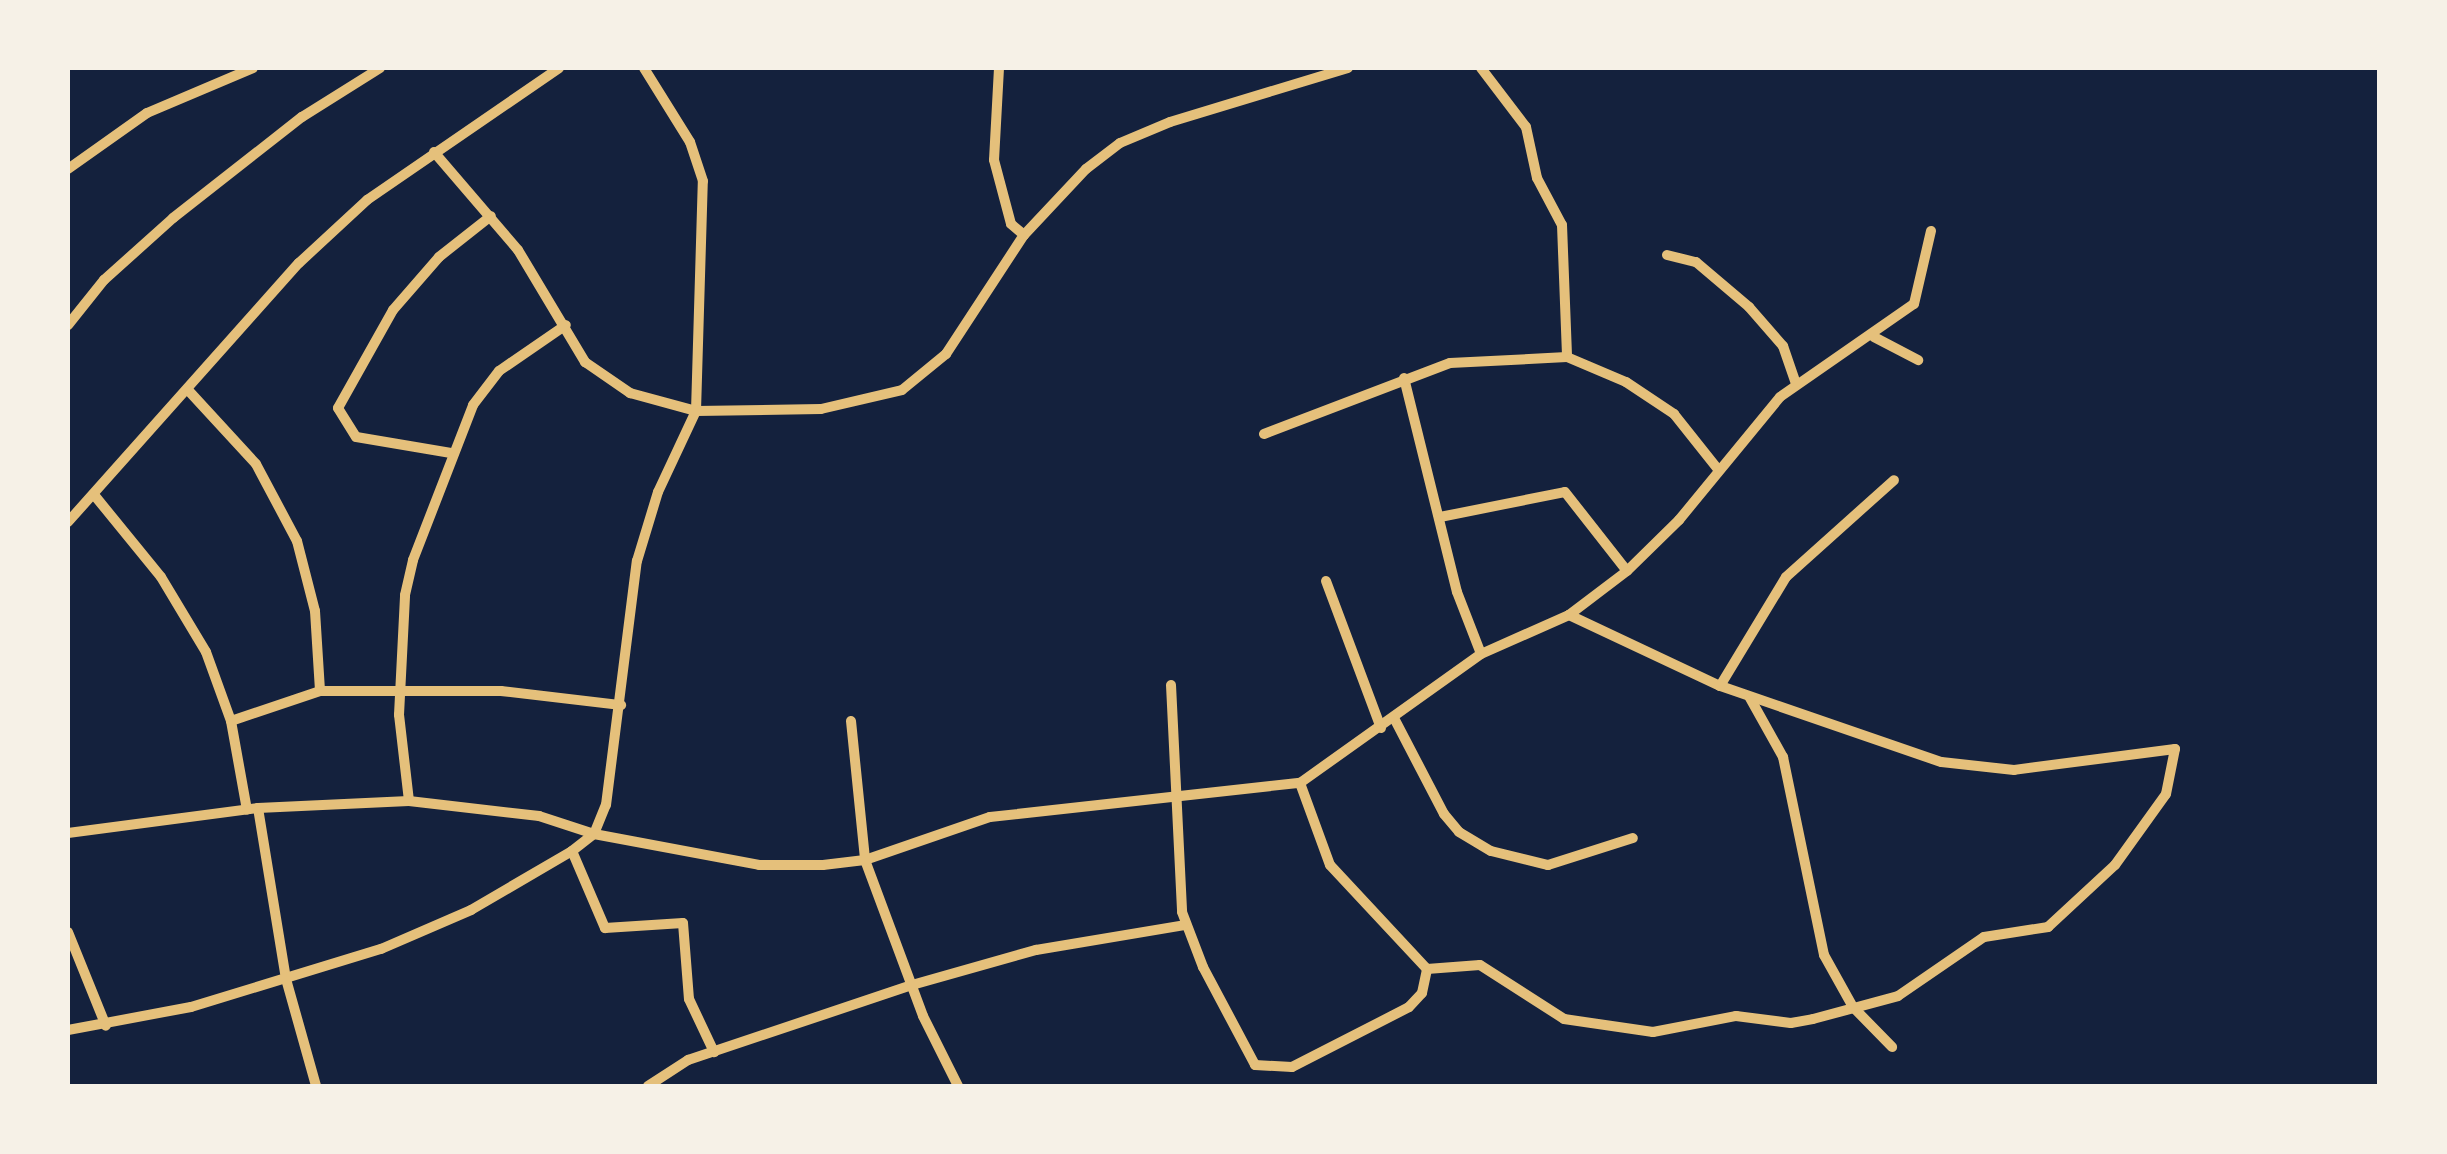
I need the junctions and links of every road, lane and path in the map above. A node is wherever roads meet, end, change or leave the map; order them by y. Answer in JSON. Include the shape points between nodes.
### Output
{"nodes":[{"id":1,"x":253,"y":68,"type":"edge"},
{"id":2,"x":380,"y":68,"type":"edge"},
{"id":3,"x":560,"y":68,"type":"edge"},
{"id":4,"x":644,"y":68,"type":"edge"},
{"id":5,"x":999,"y":68,"type":"edge"},
{"id":6,"x":1348,"y":68,"type":"edge"},
{"id":7,"x":1481,"y":68,"type":"edge"},
{"id":8,"x":434,"y":152,"type":"junction"},
{"id":9,"x":68,"y":169,"type":"edge"},
{"id":10,"x":490,"y":216,"type":"junction"},
{"id":11,"x":1931,"y":231,"type":"dead end"},
{"id":12,"x":1024,"y":235,"type":"junction"},
{"id":13,"x":1667,"y":255,"type":"dead end"},
{"id":14,"x":68,"y":325,"type":"edge"},
{"id":15,"x":566,"y":325,"type":"junction"},
{"id":16,"x":1874,"y":337,"type":"junction"},
{"id":17,"x":1567,"y":357,"type":"junction"},
{"id":18,"x":1918,"y":360,"type":"dead end"},
{"id":19,"x":1404,"y":378,"type":"junction"},
{"id":20,"x":1796,"y":382,"type":"junction"},
{"id":21,"x":188,"y":390,"type":"junction"},
{"id":22,"x":696,"y":411,"type":"junction"},
{"id":23,"x":1264,"y":434,"type":"dead end"},
{"id":24,"x":451,"y":452,"type":"junction"},
{"id":25,"x":1717,"y":468,"type":"junction"},
{"id":26,"x":1894,"y":480,"type":"dead end"},
{"id":27,"x":95,"y":496,"type":"junction"},
{"id":28,"x":1440,"y":517,"type":"junction"},
{"id":29,"x":68,"y":522,"type":"edge"},
{"id":30,"x":1627,"y":570,"type":"junction"},
{"id":31,"x":1326,"y":581,"type":"dead end"},
{"id":32,"x":1569,"y":615,"type":"junction"},
{"id":33,"x":1480,"y":654,"type":"junction"},
{"id":34,"x":1171,"y":686,"type":"dead end"},
{"id":35,"x":1720,"y":686,"type":"junction"},
{"id":36,"x":320,"y":691,"type":"junction"},
{"id":37,"x":401,"y":691,"type":"junction"},
{"id":38,"x":1750,"y":697,"type":"junction"},
{"id":39,"x":622,"y":704,"type":"junction"},
{"id":40,"x":1394,"y":718,"type":"junction"},
{"id":41,"x":232,"y":720,"type":"junction"},
{"id":42,"x":851,"y":721,"type":"dead end"},
{"id":43,"x":1380,"y":728,"type":"junction"},
{"id":44,"x":1300,"y":783,"type":"junction"},
{"id":45,"x":1175,"y":800,"type":"junction"},
{"id":46,"x":410,"y":801,"type":"junction"},
{"id":47,"x":253,"y":809,"type":"junction"},
{"id":48,"x":68,"y":833,"type":"edge"},
{"id":49,"x":594,"y":834,"type":"junction"},
{"id":50,"x":1633,"y":838,"type":"dead end"},
{"id":51,"x":572,"y":851,"type":"junction"},
{"id":52,"x":865,"y":860,"type":"junction"},
{"id":53,"x":1186,"y":925,"type":"junction"},
{"id":54,"x":68,"y":932,"type":"edge"},
{"id":55,"x":1427,"y":969,"type":"junction"},
{"id":56,"x":286,"y":979,"type":"junction"},
{"id":57,"x":912,"y":985,"type":"junction"},
{"id":58,"x":1853,"y":1006,"type":"junction"},
{"id":59,"x":106,"y":1026,"type":"junction"},
{"id":60,"x":68,"y":1030,"type":"edge"},
{"id":61,"x":1892,"y":1047,"type":"dead end"},
{"id":62,"x":714,"y":1052,"type":"junction"},
{"id":63,"x":316,"y":1086,"type":"edge"},
{"id":64,"x":648,"y":1086,"type":"edge"},
{"id":65,"x":958,"y":1086,"type":"edge"}],
"edges":[{"from":1,"to":9,"type":"street","via":[[148,113]]},
{"from":2,"to":14,"type":"street","via":[[302,117],[173,218],[104,280]]},
{"from":3,"to":8,"type":"street"},
{"from":4,"to":22,"type":"street","via":[[690,142],[703,182]]},
{"from":5,"to":12,"type":"street","via":[[994,160],[1010,224]]},
{"from":6,"to":12,"type":"street","via":[[1120,144],[1086,168]]},
{"from":7,"to":17,"type":"street","via":[[1526,127],[1536,178],[1562,226]]},
{"from":8,"to":10,"type":"street"},
{"from":8,"to":21,"type":"street","via":[[299,262]]},
{"from":10,"to":15,"type":"street"},
{"from":10,"to":24,"type":"street","via":[[439,257],[392,310],[338,408],[356,437]]},
{"from":11,"to":16,"type":"street","via":[[1914,304]]},
{"from":12,"to":22,"type":"street","via":[[946,354],[902,390],[822,409]]},
{"from":13,"to":20,"type":"street","via":[[1696,262],[1749,307],[1783,346]]},
{"from":15,"to":22,"type":"street","via":[[603,379]]},
{"from":15,"to":24,"type":"street","via":[[498,371]]},
{"from":16,"to":18,"type":"street"},
{"from":16,"to":20,"type":"street"},
{"from":17,"to":19,"type":"street","via":[[1450,364]]},
{"from":17,"to":25,"type":"street","via":[[1626,382],[1674,414]]},
{"from":19,"to":23,"type":"street"},
{"from":19,"to":28,"type":"street"},
{"from":20,"to":25,"type":"street"},
{"from":21,"to":27,"type":"street"},
{"from":21,"to":36,"type":"street","via":[[256,464],[297,541],[315,611]]},
{"from":22,"to":39,"type":"street","via":[[658,492],[637,561]]},
{"from":24,"to":37,"type":"street","via":[[405,595]]},
{"from":25,"to":30,"type":"street","via":[[1679,520]]},
{"from":26,"to":35,"type":"street","via":[[1786,577]]},
{"from":27,"to":29,"type":"street"},
{"from":27,"to":41,"type":"street","via":[[182,608]]},
{"from":28,"to":30,"type":"street","via":[[1566,492]]},
{"from":28,"to":33,"type":"street"},
{"from":30,"to":32,"type":"street"},
{"from":31,"to":43,"type":"street"},
{"from":32,"to":33,"type":"street"},
{"from":32,"to":35,"type":"street"},
{"from":33,"to":40,"type":"street"},
{"from":34,"to":45,"type":"street"},
{"from":35,"to":38,"type":"street"},
{"from":36,"to":37,"type":"street"},
{"from":36,"to":41,"type":"street"},
{"from":37,"to":39,"type":"street","via":[[501,691]]},
{"from":37,"to":46,"type":"street"},
{"from":38,"to":58,"type":"street","via":[[1782,757],[1816,931]]},
{"from":38,"to":58,"type":"street","via":[[1974,769],[2175,749],[2158,808],[2066,917],[2048,927],[1984,936],[1960,947],[1910,990]]},
{"from":39,"to":49,"type":"street","via":[[606,805]]},
{"from":40,"to":43,"type":"street"},
{"from":40,"to":50,"type":"street","via":[[1444,814],[1491,851],[1548,865]]},
{"from":41,"to":47,"type":"street"},
{"from":42,"to":52,"type":"street"},
{"from":43,"to":44,"type":"street"},
{"from":44,"to":45,"type":"street"},
{"from":44,"to":55,"type":"street","via":[[1330,866]]},
{"from":45,"to":52,"type":"street","via":[[990,817]]},
{"from":45,"to":53,"type":"street"},
{"from":46,"to":47,"type":"street"},
{"from":46,"to":49,"type":"street","via":[[539,816]]},
{"from":47,"to":48,"type":"street"},
{"from":47,"to":56,"type":"street"},
{"from":49,"to":51,"type":"street"},
{"from":49,"to":52,"type":"street","via":[[759,865]]},
{"from":51,"to":56,"type":"street","via":[[471,910],[380,950]]},
{"from":51,"to":62,"type":"street","via":[[605,928],[684,923],[689,1000]]},
{"from":52,"to":57,"type":"street"},
{"from":53,"to":55,"type":"street","via":[[1223,1009],[1256,1064],[1268,1067],[1326,1054],[1410,1007]]},
{"from":53,"to":57,"type":"street","via":[[1036,950]]},
{"from":54,"to":59,"type":"street"},
{"from":55,"to":58,"type":"street","via":[[1480,965],[1564,1019],[1653,1032],[1736,1016],[1790,1024]]},
{"from":56,"to":59,"type":"street"},
{"from":56,"to":63,"type":"street"},
{"from":57,"to":62,"type":"street"},
{"from":57,"to":65,"type":"street"},
{"from":58,"to":61,"type":"street"},
{"from":59,"to":60,"type":"street"},
{"from":62,"to":64,"type":"street"}]}
